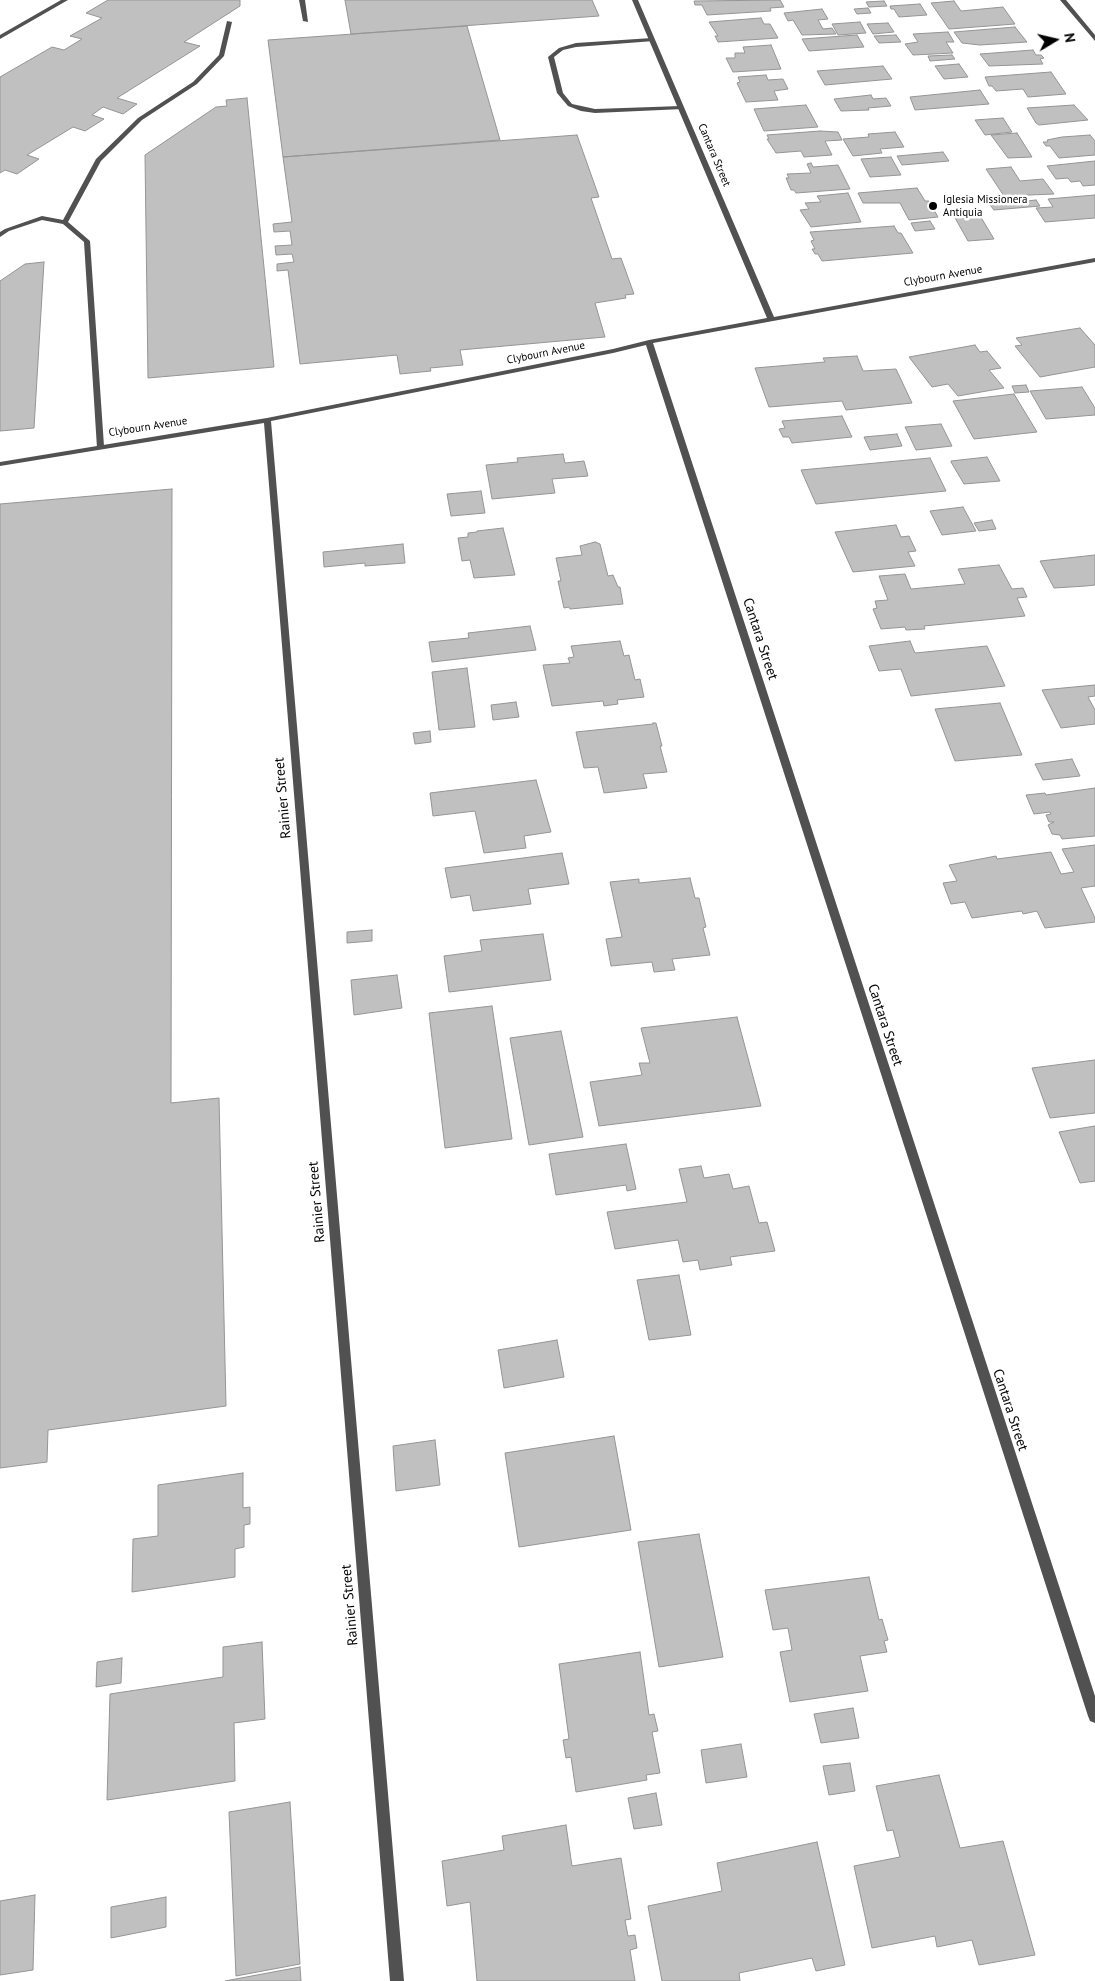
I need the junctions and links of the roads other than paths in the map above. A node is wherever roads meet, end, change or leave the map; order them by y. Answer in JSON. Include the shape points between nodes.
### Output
{"nodes":[{"id":1,"x":65,"y":0,"type":"edge"},
{"id":2,"x":302,"y":0,"type":"edge"},
{"id":3,"x":635,"y":0,"type":"edge"},
{"id":4,"x":1063,"y":0,"type":"edge"},
{"id":5,"x":306,"y":21,"type":"dead end"},
{"id":6,"x":229,"y":22,"type":"dead end"},
{"id":7,"x":0,"y":37,"type":"edge"},
{"id":8,"x":1095,"y":39,"type":"edge"},
{"id":9,"x":652,"y":40,"type":"junction"},
{"id":10,"x":681,"y":108,"type":"junction"},
{"id":11,"x":65,"y":222,"type":"junction"},
{"id":12,"x":0,"y":235,"type":"edge"},
{"id":13,"x":1095,"y":260,"type":"edge"},
{"id":14,"x":771,"y":318,"type":"junction"},
{"id":15,"x":649,"y":342,"type":"junction"},
{"id":16,"x":267,"y":420,"type":"junction"},
{"id":17,"x":100,"y":446,"type":"junction"},
{"id":18,"x":0,"y":464,"type":"edge"},
{"id":19,"x":1095,"y":1716,"type":"edge"},
{"id":20,"x":397,"y":1981,"type":"edge"}],
"edges":[{"from":1,"to":7,"type":"street"},
{"from":2,"to":5,"type":"street"},
{"from":3,"to":9,"type":"street","name":"Cantara Street"},
{"from":4,"to":8,"type":"street"},
{"from":6,"to":11,"type":"street","via":[[222,55],[195,83],[140,119],[98,160]]},
{"from":9,"to":10,"type":"street","name":"Cantara Street"},
{"from":9,"to":10,"type":"street","via":[[560,49],[551,58],[560,93],[570,106],[581,110]]},
{"from":10,"to":14,"type":"street","name":"Cantara Street"},
{"from":11,"to":12,"type":"street","via":[[42,218]]},
{"from":11,"to":17,"type":"street","via":[[88,240]]},
{"from":13,"to":14,"type":"street","name":"Clybourn Avenue"},
{"from":14,"to":15,"type":"street","name":"Clybourn Avenue"},
{"from":15,"to":16,"type":"street","name":"Clybourn Avenue"},
{"from":15,"to":19,"type":"street","name":"Cantara Street"},
{"from":16,"to":17,"type":"street","name":"Clybourn Avenue"},
{"from":16,"to":20,"type":"street","name":"Rainier Street"},
{"from":17,"to":18,"type":"street","name":"Clybourn Avenue"}]}
